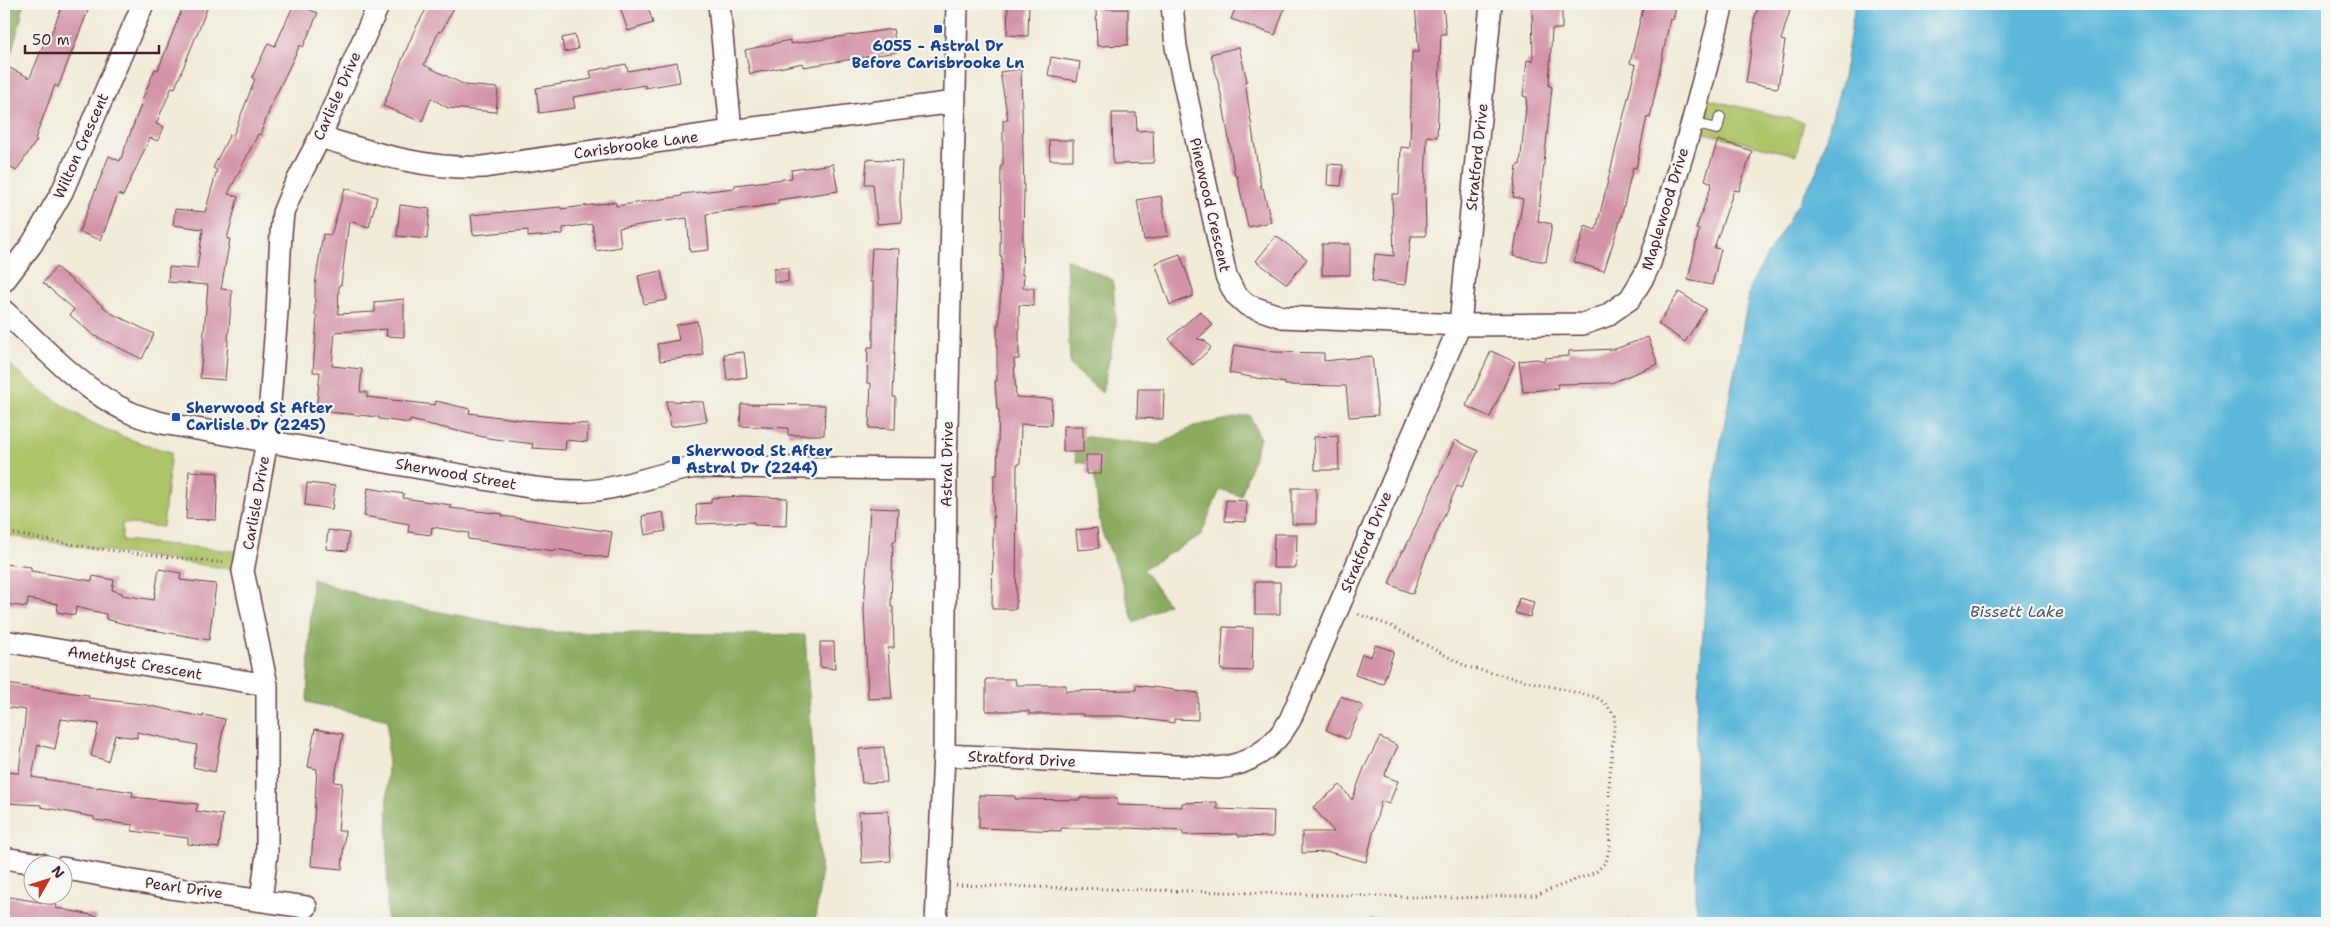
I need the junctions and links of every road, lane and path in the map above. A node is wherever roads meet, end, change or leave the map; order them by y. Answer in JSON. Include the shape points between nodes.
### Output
{"nodes":[{"id":1,"x":143,"y":4,"type":"edge"},
{"id":2,"x":379,"y":4,"type":"edge"},
{"id":3,"x":719,"y":4,"type":"edge"},
{"id":4,"x":957,"y":4,"type":"edge"},
{"id":5,"x":1172,"y":4,"type":"edge"},
{"id":6,"x":1491,"y":4,"type":"edge"},
{"id":7,"x":1723,"y":4,"type":"edge"},
{"id":8,"x":955,"y":102,"type":"junction"},
{"id":9,"x":1720,"y":117,"type":"dead end"},
{"id":10,"x":1692,"y":123,"type":"junction"},
{"id":11,"x":731,"y":130,"type":"junction"},
{"id":12,"x":320,"y":137,"type":"junction"},
{"id":13,"x":4,"y":281,"type":"edge"},
{"id":14,"x":4,"y":311,"type":"edge"},
{"id":15,"x":1460,"y":325,"type":"junction"},
{"id":16,"x":267,"y":442,"type":"junction"},
{"id":17,"x":946,"y":469,"type":"junction"},
{"id":18,"x":4,"y":532,"type":"edge"},
{"id":19,"x":243,"y":571,"type":"junction"},
{"id":20,"x":1338,"y":606,"type":"junction"},
{"id":21,"x":4,"y":641,"type":"edge"},
{"id":22,"x":267,"y":685,"type":"junction"},
{"id":23,"x":944,"y":755,"type":"junction"},
{"id":24,"x":4,"y":858,"type":"edge"},
{"id":25,"x":22,"y":861,"type":"edge"},
{"id":26,"x":72,"y":870,"type":"edge"},
{"id":27,"x":936,"y":885,"type":"junction"},
{"id":28,"x":261,"y":900,"type":"junction"},
{"id":29,"x":306,"y":907,"type":"dead end"},
{"id":30,"x":936,"y":923,"type":"edge"}],
"edges":[{"from":1,"to":13,"type":"street","name":"Wilton Crescent","via":[[62,192],[32,244]]},
{"from":2,"to":12,"type":"street","name":"Carlisle Drive"},
{"from":3,"to":11,"type":"street"},
{"from":4,"to":8,"type":"street","name":"Astral Drive"},
{"from":5,"to":15,"type":"street","name":"Pinewood Crescent","via":[[1176,47],[1226,276],[1241,301],[1252,308],[1282,316]]},
{"from":6,"to":15,"type":"street","name":"Stratford Drive"},
{"from":7,"to":10,"type":"street","name":"Maplewood Drive"},
{"from":8,"to":11,"type":"street","name":"Carisbrooke Lane"},
{"from":8,"to":17,"type":"street","name":"Astral Drive"},
{"from":9,"to":10,"type":"lane","via":[[1717,129]]},
{"from":10,"to":15,"type":"street","name":"Maplewood Drive","via":[[1650,264],[1630,299],[1606,316],[1583,324]]},
{"from":11,"to":12,"type":"street","name":"Carisbrooke Lane","via":[[460,168],[394,159]]},
{"from":12,"to":16,"type":"street","name":"Carlisle Drive","via":[[284,212]]},
{"from":14,"to":16,"type":"street","name":"Sherwood Street","via":[[81,380],[130,412],[162,423]]},
{"from":15,"to":20,"type":"street","name":"Stratford Drive"},
{"from":16,"to":17,"type":"street","name":"Sherwood Street","via":[[535,488],[568,490],[624,485],[696,467]]},
{"from":16,"to":19,"type":"street","name":"Carlisle Drive"},
{"from":17,"to":23,"type":"street","name":"Astral Drive"},
{"from":18,"to":19,"type":"path","via":[[98,549],[245,566]]},
{"from":19,"to":22,"type":"street","name":"Carlisle Drive"},
{"from":20,"to":23,"type":"street","name":"Stratford Drive","via":[[1286,725],[1265,750],[1242,763],[1216,768]]},
{"from":20,"to":27,"type":"path","via":[[1392,626],[1468,667],[1596,697],[1605,703],[1615,716],[1609,787],[1610,845],[1606,862],[1596,872],[1536,895],[1454,898]]},
{"from":21,"to":22,"type":"street","name":"Amethyst Crescent"},
{"from":22,"to":28,"type":"street","name":"Carlisle Drive","via":[[267,853]]},
{"from":23,"to":27,"type":"street","name":"Astral Drive"},
{"from":24,"to":25,"type":"street"},
{"from":26,"to":28,"type":"street","name":"Pearl Drive"},
{"from":27,"to":30,"type":"street","name":"Astral Drive"},
{"from":28,"to":29,"type":"street","name":"Pearl Drive"}]}
